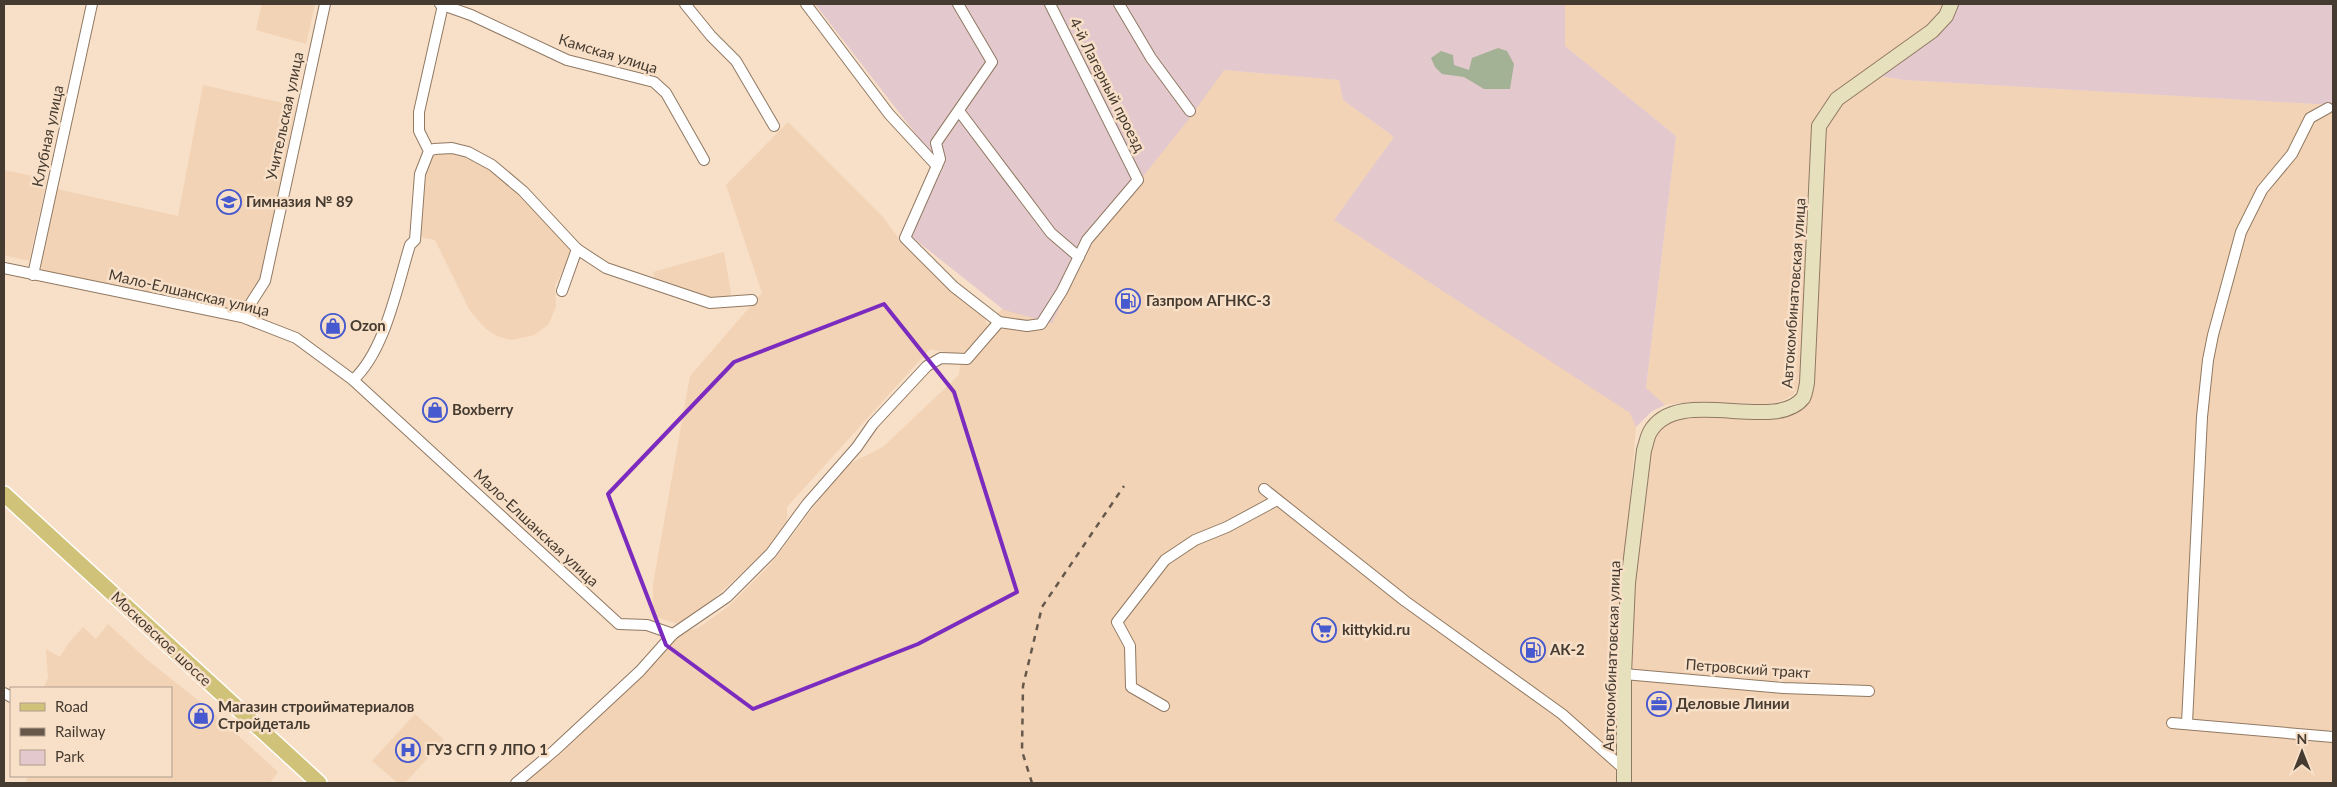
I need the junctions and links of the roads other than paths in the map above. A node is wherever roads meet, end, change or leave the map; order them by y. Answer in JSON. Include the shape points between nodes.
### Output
{"nodes":[{"id":1,"x":92,"y":4,"type":"edge"},
{"id":2,"x":325,"y":4,"type":"edge"},
{"id":3,"x":441,"y":4,"type":"edge"},
{"id":4,"x":685,"y":4,"type":"edge"},
{"id":5,"x":806,"y":4,"type":"edge"},
{"id":6,"x":958,"y":4,"type":"edge"},
{"id":7,"x":1050,"y":4,"type":"edge"},
{"id":8,"x":1119,"y":4,"type":"edge"},
{"id":9,"x":1951,"y":4,"type":"edge"},
{"id":10,"x":2328,"y":108,"type":"dead end"},
{"id":11,"x":959,"y":111,"type":"junction"},
{"id":12,"x":1190,"y":111,"type":"dead end"},
{"id":13,"x":774,"y":126,"type":"dead end"},
{"id":14,"x":429,"y":151,"type":"junction"},
{"id":15,"x":704,"y":160,"type":"dead end"},
{"id":16,"x":937,"y":166,"type":"junction"},
{"id":17,"x":576,"y":249,"type":"junction"},
{"id":18,"x":1079,"y":257,"type":"junction"},
{"id":19,"x":4,"y":268,"type":"edge"},
{"id":20,"x":33,"y":275,"type":"junction"},
{"id":21,"x":562,"y":292,"type":"dead end"},
{"id":22,"x":752,"y":300,"type":"dead end"},
{"id":23,"x":242,"y":318,"type":"junction"},
{"id":24,"x":999,"y":322,"type":"junction"},
{"id":25,"x":353,"y":380,"type":"junction"},
{"id":26,"x":1264,"y":489,"type":"dead end"},
{"id":27,"x":4,"y":494,"type":"edge"},
{"id":28,"x":1277,"y":500,"type":"junction"},
{"id":29,"x":673,"y":634,"type":"junction"},
{"id":30,"x":1624,"y":674,"type":"junction"},
{"id":31,"x":1869,"y":691,"type":"dead end"},
{"id":32,"x":1164,"y":706,"type":"dead end"},
{"id":33,"x":2172,"y":723,"type":"dead end"},
{"id":34,"x":2187,"y":723,"type":"junction"},
{"id":35,"x":2333,"y":737,"type":"edge"},
{"id":36,"x":1624,"y":776,"type":"edge"},
{"id":37,"x":319,"y":783,"type":"edge"},
{"id":38,"x":516,"y":783,"type":"edge"}],
"edges":[{"from":1,"to":20,"type":"street","name":"Клубная улица"},
{"from":2,"to":23,"type":"street","name":"Учительская улица","via":[[265,281]]},
{"from":3,"to":14,"type":"street","via":[[419,112],[419,131]]},
{"from":3,"to":15,"type":"street","name":"Камская улица","via":[[568,60],[654,82],[666,93]]},
{"from":4,"to":13,"type":"street","via":[[736,61]]},
{"from":5,"to":16,"type":"street","via":[[889,114]]},
{"from":6,"to":11,"type":"street","via":[[992,62]]},
{"from":7,"to":18,"type":"street","name":"4-й Лагерный проезд","via":[[1138,180],[1087,240]]},
{"from":8,"to":12,"type":"street","via":[[1151,58]]},
{"from":9,"to":30,"type":"street","name":"Автокомбинатовская улица","via":[[1946,16],[1932,30],[1837,99],[1819,126],[1807,383],[1803,398],[1774,412],[1677,412],[1658,421],[1649,432],[1628,583]]},
{"from":10,"to":34,"type":"street","via":[[2310,118],[2292,154],[2262,190],[2241,232],[2213,335],[2202,417]]},
{"from":11,"to":16,"type":"street","via":[[936,143],[940,160]]},
{"from":11,"to":18,"type":"street","via":[[1051,233]]},
{"from":14,"to":17,"type":"street","via":[[452,148],[468,152],[492,165],[524,191]]},
{"from":14,"to":25,"type":"street","via":[[420,174],[415,240],[410,245],[377,349],[364,370]]},
{"from":16,"to":24,"type":"street","via":[[905,238],[954,286]]},
{"from":17,"to":21,"type":"street"},
{"from":17,"to":22,"type":"street","via":[[606,268],[710,303]]},
{"from":18,"to":24,"type":"street","via":[[1041,324],[1027,326]]},
{"from":19,"to":20,"type":"street","name":"Мало-Елшанская улица"},
{"from":20,"to":23,"type":"street","name":"Мало-Елшанская улица"},
{"from":23,"to":25,"type":"street","name":"Мало-Елшанская улица","via":[[296,338]]},
{"from":24,"to":29,"type":"street","via":[[966,359],[941,358],[927,366],[873,424],[771,553],[727,597]]},
{"from":25,"to":29,"type":"street","name":"Мало-Елшанская улица","via":[[619,624],[646,625]]},
{"from":26,"to":28,"type":"street"},
{"from":27,"to":37,"type":"main road","name":"Московское шоссе"},
{"from":28,"to":32,"type":"street","via":[[1196,540],[1165,560],[1117,622],[1130,646],[1131,687]]},
{"from":28,"to":36,"type":"street","via":[[1405,600],[1562,714]]},
{"from":29,"to":38,"type":"street","via":[[640,671]]},
{"from":30,"to":31,"type":"street","name":"Петровский тракт","via":[[1783,688]]},
{"from":30,"to":36,"type":"street","name":"Автокомбинатовская улица"},
{"from":33,"to":34,"type":"street"},
{"from":34,"to":35,"type":"street"}]}
